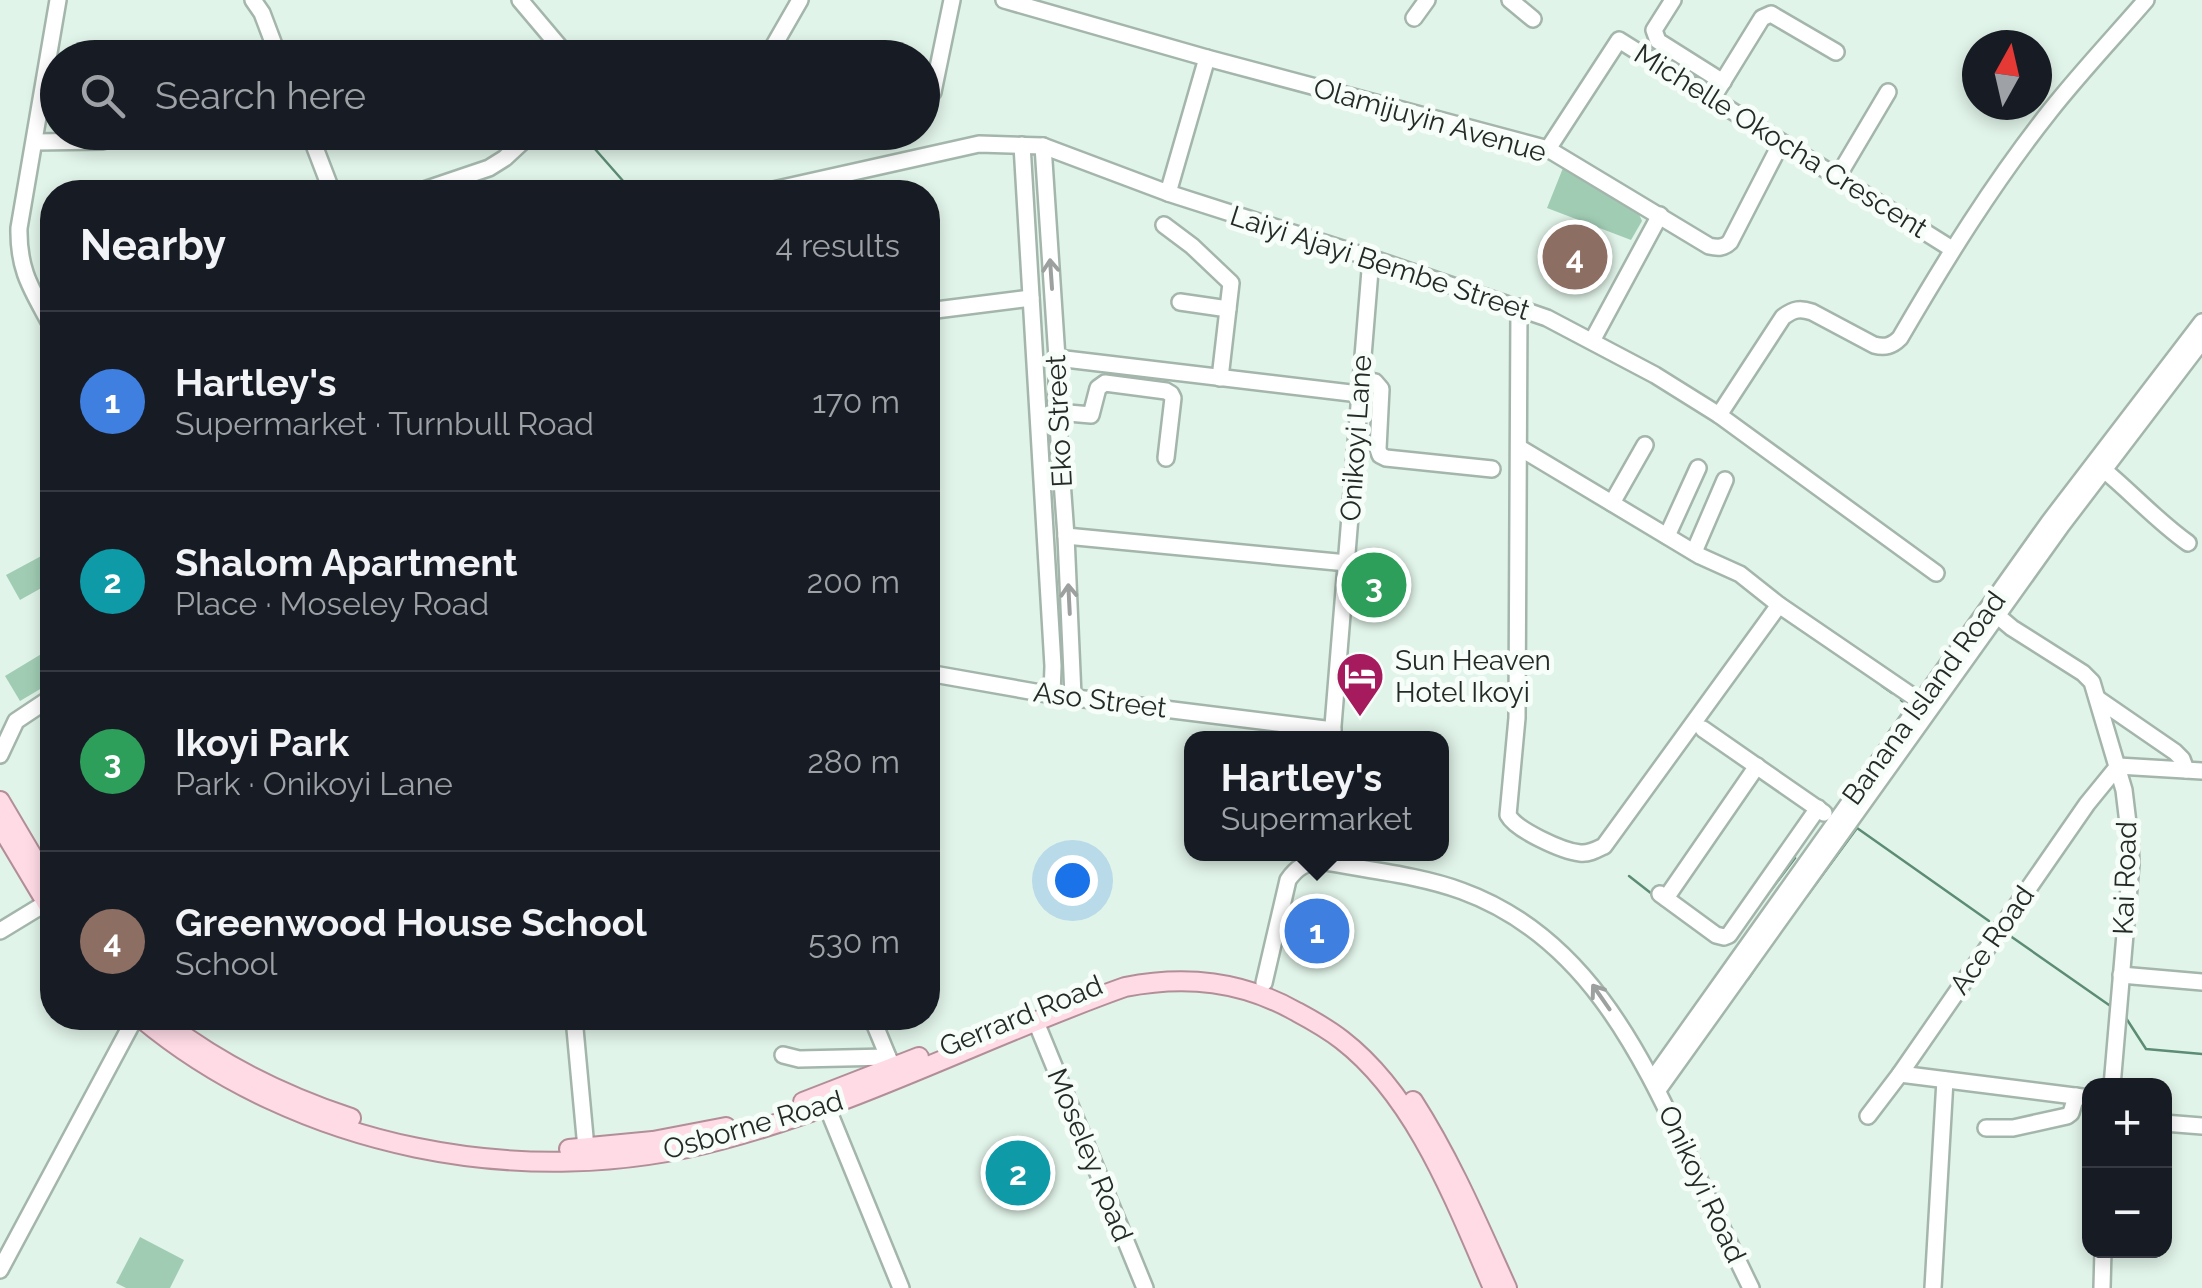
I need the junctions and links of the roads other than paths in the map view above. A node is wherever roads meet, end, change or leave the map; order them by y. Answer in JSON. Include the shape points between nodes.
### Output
{"nodes":[{"id":1,"x":58,"y":0,"type":"edge"},
{"id":2,"x":253,"y":0,"type":"edge"},
{"id":3,"x":520,"y":0,"type":"edge"},
{"id":4,"x":800,"y":0,"type":"edge"},
{"id":5,"x":952,"y":0,"type":"edge"},
{"id":6,"x":1004,"y":0,"type":"edge"},
{"id":7,"x":1428,"y":0,"type":"edge"},
{"id":8,"x":1510,"y":0,"type":"edge"},
{"id":9,"x":1673,"y":0,"type":"edge"},
{"id":10,"x":2146,"y":0,"type":"edge"},
{"id":11,"x":1414,"y":18,"type":"dead end"},
{"id":12,"x":1533,"y":19,"type":"dead end"},
{"id":13,"x":55,"y":40,"type":"edge"},
{"id":14,"x":272,"y":40,"type":"edge"},
{"id":15,"x":554,"y":40,"type":"edge"},
{"id":16,"x":778,"y":40,"type":"edge"},
{"id":17,"x":1836,"y":52,"type":"dead end"},
{"id":18,"x":940,"y":58,"type":"edge"},
{"id":19,"x":1207,"y":58,"type":"junction"},
{"id":20,"x":1723,"y":82,"type":"junction"},
{"id":21,"x":1888,"y":92,"type":"dead end"},
{"id":22,"x":1712,"y":99,"type":"junction"},
{"id":23,"x":40,"y":120,"type":"edge"},
{"id":24,"x":34,"y":142,"type":"junction"},
{"id":25,"x":40,"y":142,"type":"edge"},
{"id":26,"x":1781,"y":143,"type":"junction"},
{"id":27,"x":1022,"y":144,"type":"junction"},
{"id":28,"x":1043,"y":146,"type":"junction"},
{"id":29,"x":315,"y":150,"type":"edge"},
{"id":30,"x":514,"y":150,"type":"edge"},
{"id":31,"x":1548,"y":150,"type":"junction"},
{"id":32,"x":1837,"y":178,"type":"junction"},
{"id":33,"x":327,"y":180,"type":"edge"},
{"id":34,"x":454,"y":180,"type":"edge"},
{"id":35,"x":818,"y":180,"type":"edge"},
{"id":36,"x":1168,"y":194,"type":"junction"},
{"id":37,"x":1660,"y":216,"type":"junction"},
{"id":38,"x":1164,"y":225,"type":"dead end"},
{"id":39,"x":1952,"y":249,"type":"junction"},
{"id":40,"x":1371,"y":258,"type":"junction"},
{"id":41,"x":1031,"y":298,"type":"junction"},
{"id":42,"x":1180,"y":302,"type":"dead end"},
{"id":43,"x":40,"y":306,"type":"edge"},
{"id":44,"x":1519,"y":307,"type":"junction"},
{"id":45,"x":940,"y":309,"type":"edge"},
{"id":46,"x":1228,"y":309,"type":"junction"},
{"id":47,"x":2202,"y":322,"type":"edge"},
{"id":48,"x":1592,"y":341,"type":"junction"},
{"id":49,"x":2202,"y":342,"type":"edge"},
{"id":50,"x":1056,"y":358,"type":"junction"},
{"id":51,"x":1220,"y":378,"type":"junction"},
{"id":52,"x":1359,"y":387,"type":"junction"},
{"id":53,"x":1057,"y":412,"type":"junction"},
{"id":54,"x":1719,"y":415,"type":"junction"},
{"id":55,"x":1645,"y":445,"type":"dead end"},
{"id":56,"x":1520,"y":448,"type":"junction"},
{"id":57,"x":1166,"y":458,"type":"dead end"},
{"id":58,"x":1698,"y":468,"type":"dead end"},
{"id":59,"x":1492,"y":470,"type":"dead end"},
{"id":60,"x":2104,"y":470,"type":"junction"},
{"id":61,"x":1725,"y":480,"type":"dead end"},
{"id":62,"x":1612,"y":503,"type":"junction"},
{"id":63,"x":1066,"y":536,"type":"junction"},
{"id":64,"x":1667,"y":536,"type":"junction"},
{"id":65,"x":2188,"y":543,"type":"dead end"},
{"id":66,"x":1694,"y":552,"type":"junction"},
{"id":67,"x":1348,"y":564,"type":"junction"},
{"id":68,"x":1936,"y":573,"type":"dead end"},
{"id":69,"x":1780,"y":605,"type":"junction"},
{"id":70,"x":1993,"y":612,"type":"junction"},
{"id":71,"x":940,"y":676,"type":"edge"},
{"id":72,"x":1052,"y":694,"type":"junction"},
{"id":73,"x":1073,"y":696,"type":"junction"},
{"id":74,"x":2098,"y":699,"type":"junction"},
{"id":75,"x":1921,"y":702,"type":"junction"},
{"id":76,"x":40,"y":705,"type":"edge"},
{"id":77,"x":1703,"y":729,"type":"dead end"},
{"id":78,"x":1312,"y":731,"type":"edge"},
{"id":79,"x":1333,"y":731,"type":"edge"},
{"id":80,"x":0,"y":755,"type":"edge"},
{"id":81,"x":1757,"y":766,"type":"junction"},
{"id":82,"x":2118,"y":766,"type":"junction"},
{"id":83,"x":2194,"y":771,"type":"edge"},
{"id":84,"x":0,"y":801,"type":"edge"},
{"id":85,"x":1818,"y":808,"type":"junction"},
{"id":86,"x":1835,"y":822,"type":"junction"},
{"id":87,"x":0,"y":825,"type":"edge"},
{"id":88,"x":1311,"y":861,"type":"edge"},
{"id":89,"x":1338,"y":861,"type":"edge"},
{"id":90,"x":40,"y":881,"type":"edge"},
{"id":91,"x":40,"y":886,"type":"edge"},
{"id":92,"x":40,"y":907,"type":"edge"},
{"id":93,"x":0,"y":932,"type":"edge"},
{"id":94,"x":2121,"y":976,"type":"junction"},
{"id":95,"x":2202,"y":982,"type":"edge"},
{"id":96,"x":1260,"y":988,"type":"junction"},
{"id":97,"x":1036,"y":1022,"type":"junction"},
{"id":98,"x":131,"y":1030,"type":"edge"},
{"id":99,"x":155,"y":1030,"type":"edge"},
{"id":100,"x":177,"y":1030,"type":"edge"},
{"id":101,"x":575,"y":1030,"type":"edge"},
{"id":102,"x":877,"y":1030,"type":"edge"},
{"id":103,"x":783,"y":1055,"type":"dead end"},
{"id":104,"x":890,"y":1062,"type":"junction"},
{"id":105,"x":1900,"y":1074,"type":"junction"},
{"id":106,"x":2113,"y":1078,"type":"edge"},
{"id":107,"x":1945,"y":1080,"type":"junction"},
{"id":108,"x":1655,"y":1085,"type":"junction"},
{"id":109,"x":2082,"y":1097,"type":"edge"},
{"id":110,"x":2082,"y":1098,"type":"edge"},
{"id":111,"x":827,"y":1107,"type":"junction"},
{"id":112,"x":1868,"y":1116,"type":"dead end"},
{"id":113,"x":2172,"y":1124,"type":"edge"},
{"id":114,"x":2202,"y":1126,"type":"edge"},
{"id":115,"x":1986,"y":1128,"type":"dead end"},
{"id":116,"x":586,"y":1148,"type":"junction"},
{"id":117,"x":5,"y":1249,"type":"edge"},
{"id":118,"x":2104,"y":1258,"type":"edge"},
{"id":119,"x":0,"y":1270,"type":"edge"},
{"id":120,"x":901,"y":1288,"type":"edge"},
{"id":121,"x":1145,"y":1288,"type":"edge"},
{"id":122,"x":1494,"y":1288,"type":"edge"},
{"id":123,"x":1507,"y":1288,"type":"edge"},
{"id":124,"x":1752,"y":1288,"type":"edge"},
{"id":125,"x":1933,"y":1288,"type":"edge"},
{"id":126,"x":2102,"y":1288,"type":"edge"}],
"edges":[{"from":1,"to":13,"type":"street"},
{"from":2,"to":14,"type":"street"},
{"from":3,"to":15,"type":"street"},
{"from":4,"to":16,"type":"street"},
{"from":5,"to":18,"type":"street"},
{"from":6,"to":19,"type":"street","name":"Olamijuyin Avenue"},
{"from":7,"to":11,"type":"street"},
{"from":8,"to":12,"type":"street"},
{"from":9,"to":20,"type":"street","via":[[1654,36]]},
{"from":10,"to":39,"type":"street","via":[[2050,111]]},
{"from":17,"to":20,"type":"street","via":[[1767,14]]},
{"from":19,"to":31,"type":"street","name":"Olamijuyin Avenue"},
{"from":19,"to":36,"type":"street"},
{"from":20,"to":22,"type":"street"},
{"from":21,"to":32,"type":"street"},
{"from":22,"to":26,"type":"street","name":"Michelle Okocha Crescent"},
{"from":22,"to":31,"type":"street","name":"Michelle Okocha Crescent","via":[[1618,40]]},
{"from":23,"to":24,"type":"street"},
{"from":24,"to":25,"type":"street"},
{"from":24,"to":43,"type":"street","via":[[19,243],[24,276]]},
{"from":26,"to":32,"type":"street","name":"Michelle Okocha Crescent"},
{"from":26,"to":37,"type":"street","name":"Olamijuyin Avenue","via":[[1726,246],[1709,246]]},
{"from":27,"to":28,"type":"street","name":"Laiyi Ajayi Bembe Street"},
{"from":27,"to":35,"type":"street","name":"Laiyi Ajayi Bembe Street","via":[[978,144]]},
{"from":27,"to":41,"type":"street","name":"Eko Street"},
{"from":28,"to":36,"type":"street","name":"Laiyi Ajayi Bembe Street"},
{"from":50,"to":28,"type":"street","name":"Eko Street","one_way":true},
{"from":29,"to":33,"type":"street"},
{"from":30,"to":34,"type":"street","via":[[490,168]]},
{"from":31,"to":37,"type":"street","name":"Olamijuyin Avenue"},
{"from":32,"to":39,"type":"street","name":"Michelle Okocha Crescent"},
{"from":36,"to":40,"type":"street","name":"Laiyi Ajayi Bembe Street"},
{"from":37,"to":48,"type":"street"},
{"from":38,"to":46,"type":"street","via":[[1229,280]]},
{"from":39,"to":54,"type":"street","via":[[1894,344],[1874,346],[1812,312],[1791,310]]},
{"from":40,"to":44,"type":"street","name":"Laiyi Ajayi Bembe Street"},
{"from":40,"to":52,"type":"street","name":"Onikoyi Lane"},
{"from":41,"to":45,"type":"street"},
{"from":41,"to":72,"type":"street","name":"Eko Street"},
{"from":42,"to":46,"type":"street"},
{"from":44,"to":48,"type":"street","name":"Laiyi Ajayi Bembe Street"},
{"from":44,"to":56,"type":"street"},
{"from":46,"to":51,"type":"street"},
{"from":47,"to":70,"type":"street","name":"Banana Island Road","via":[[2048,522]]},
{"from":48,"to":54,"type":"street","name":"Laiyi Ajayi Bembe Street"},
{"from":49,"to":60,"type":"street","name":"Banana Island Road"},
{"from":50,"to":51,"type":"street"},
{"from":50,"to":53,"type":"street","name":"Eko Street"},
{"from":51,"to":52,"type":"street"},
{"from":52,"to":59,"type":"street","via":[[1376,382],[1382,388],[1380,455]]},
{"from":52,"to":67,"type":"street","name":"Onikoyi Lane"},
{"from":53,"to":57,"type":"street","via":[[1091,415],[1105,383],[1166,391],[1172,398]]},
{"from":53,"to":63,"type":"street","name":"Eko Street"},
{"from":54,"to":68,"type":"street","name":"Laiyi Ajayi Bembe Street"},
{"from":55,"to":62,"type":"street"},
{"from":56,"to":62,"type":"street"},
{"from":56,"to":69,"type":"street","via":[[1512,824],[1566,850],[1586,854],[1604,846]]},
{"from":58,"to":64,"type":"street"},
{"from":60,"to":65,"type":"street"},
{"from":60,"to":70,"type":"street","name":"Banana Island Road"},
{"from":61,"to":66,"type":"street"},
{"from":62,"to":64,"type":"street"},
{"from":63,"to":67,"type":"street"},
{"from":73,"to":63,"type":"street","name":"Eko Street","one_way":true},
{"from":64,"to":66,"type":"street"},
{"from":66,"to":69,"type":"street","via":[[1740,574]]},
{"from":67,"to":79,"type":"street","name":"Onikoyi Lane"},
{"from":69,"to":75,"type":"street"},
{"from":70,"to":74,"type":"street","name":"Kai Road","via":[[2084,673]]},
{"from":70,"to":75,"type":"street","name":"Banana Island Road"},
{"from":70,"to":108,"type":"street","name":"Banana Island Road"},
{"from":71,"to":72,"type":"street","name":"Aso Street"},
{"from":72,"to":73,"type":"street","name":"Aso Street"},
{"from":73,"to":78,"type":"street","name":"Aso Street"},
{"from":74,"to":82,"type":"street","name":"Kai Road"},
{"from":74,"to":83,"type":"street"},
{"from":75,"to":86,"type":"street","name":"Banana Island Road"},
{"from":76,"to":80,"type":"street","via":[[16,720]]},
{"from":77,"to":81,"type":"street"},
{"from":81,"to":85,"type":"street"},
{"from":81,"to":85,"type":"street","via":[[1663,896],[1716,934],[1729,936]]},
{"from":82,"to":83,"type":"street"},
{"from":82,"to":94,"type":"street","name":"Kai Road","via":[[2130,840]]},
{"from":82,"to":105,"type":"street","name":"Ace Road"},
{"from":84,"to":90,"type":"main road"},
{"from":85,"to":86,"type":"street"},
{"from":86,"to":108,"type":"street","name":"Banana Island Road"},
{"from":87,"to":91,"type":"main road"},
{"from":88,"to":96,"type":"street","via":[[1288,880]]},
{"from":108,"to":89,"type":"street","name":"Onikoyi Road","one_way":true,"via":[[1588,980],[1524,923],[1462,891]]},
{"from":92,"to":93,"type":"street"},
{"from":94,"to":95,"type":"street"},
{"from":94,"to":106,"type":"street","name":"Kai Road"},
{"from":96,"to":97,"type":"main road","name":"Osborne Road","via":[[1150,982]]},
{"from":96,"to":104,"type":"main road","name":"Gerrard Road","via":[[1198,969],[1134,974]]},
{"from":96,"to":122,"type":"main road","via":[[1344,1041],[1402,1106]]},
{"from":96,"to":123,"type":"main road","via":[[1317,1010],[1352,1035],[1411,1098]]},
{"from":97,"to":111,"type":"main road","name":"Osborne Road"},
{"from":97,"to":121,"type":"street","name":"Moseley Road"},
{"from":98,"to":117,"type":"street"},
{"from":99,"to":111,"type":"main road","name":"Osborne Road","via":[[215,1071],[295,1110],[381,1139],[463,1155],[631,1157],[720,1140]]},
{"from":100,"to":116,"type":"main road","name":"Gerrard Road","via":[[266,1084],[386,1129],[482,1145]]},
{"from":101,"to":116,"type":"street"},
{"from":102,"to":104,"type":"street"},
{"from":103,"to":104,"type":"street"},
{"from":104,"to":116,"type":"main road","name":"Gerrard Road","via":[[800,1104],[718,1129]]},
{"from":105,"to":107,"type":"street"},
{"from":105,"to":112,"type":"street","name":"Ace Road"},
{"from":107,"to":109,"type":"street"},
{"from":107,"to":125,"type":"street"},
{"from":108,"to":124,"type":"street","name":"Onikoyi Road"},
{"from":110,"to":115,"type":"street","via":[[2067,1116]]},
{"from":111,"to":120,"type":"street"},
{"from":113,"to":114,"type":"street"},
{"from":117,"to":119,"type":"street"},
{"from":118,"to":126,"type":"street"}]}
